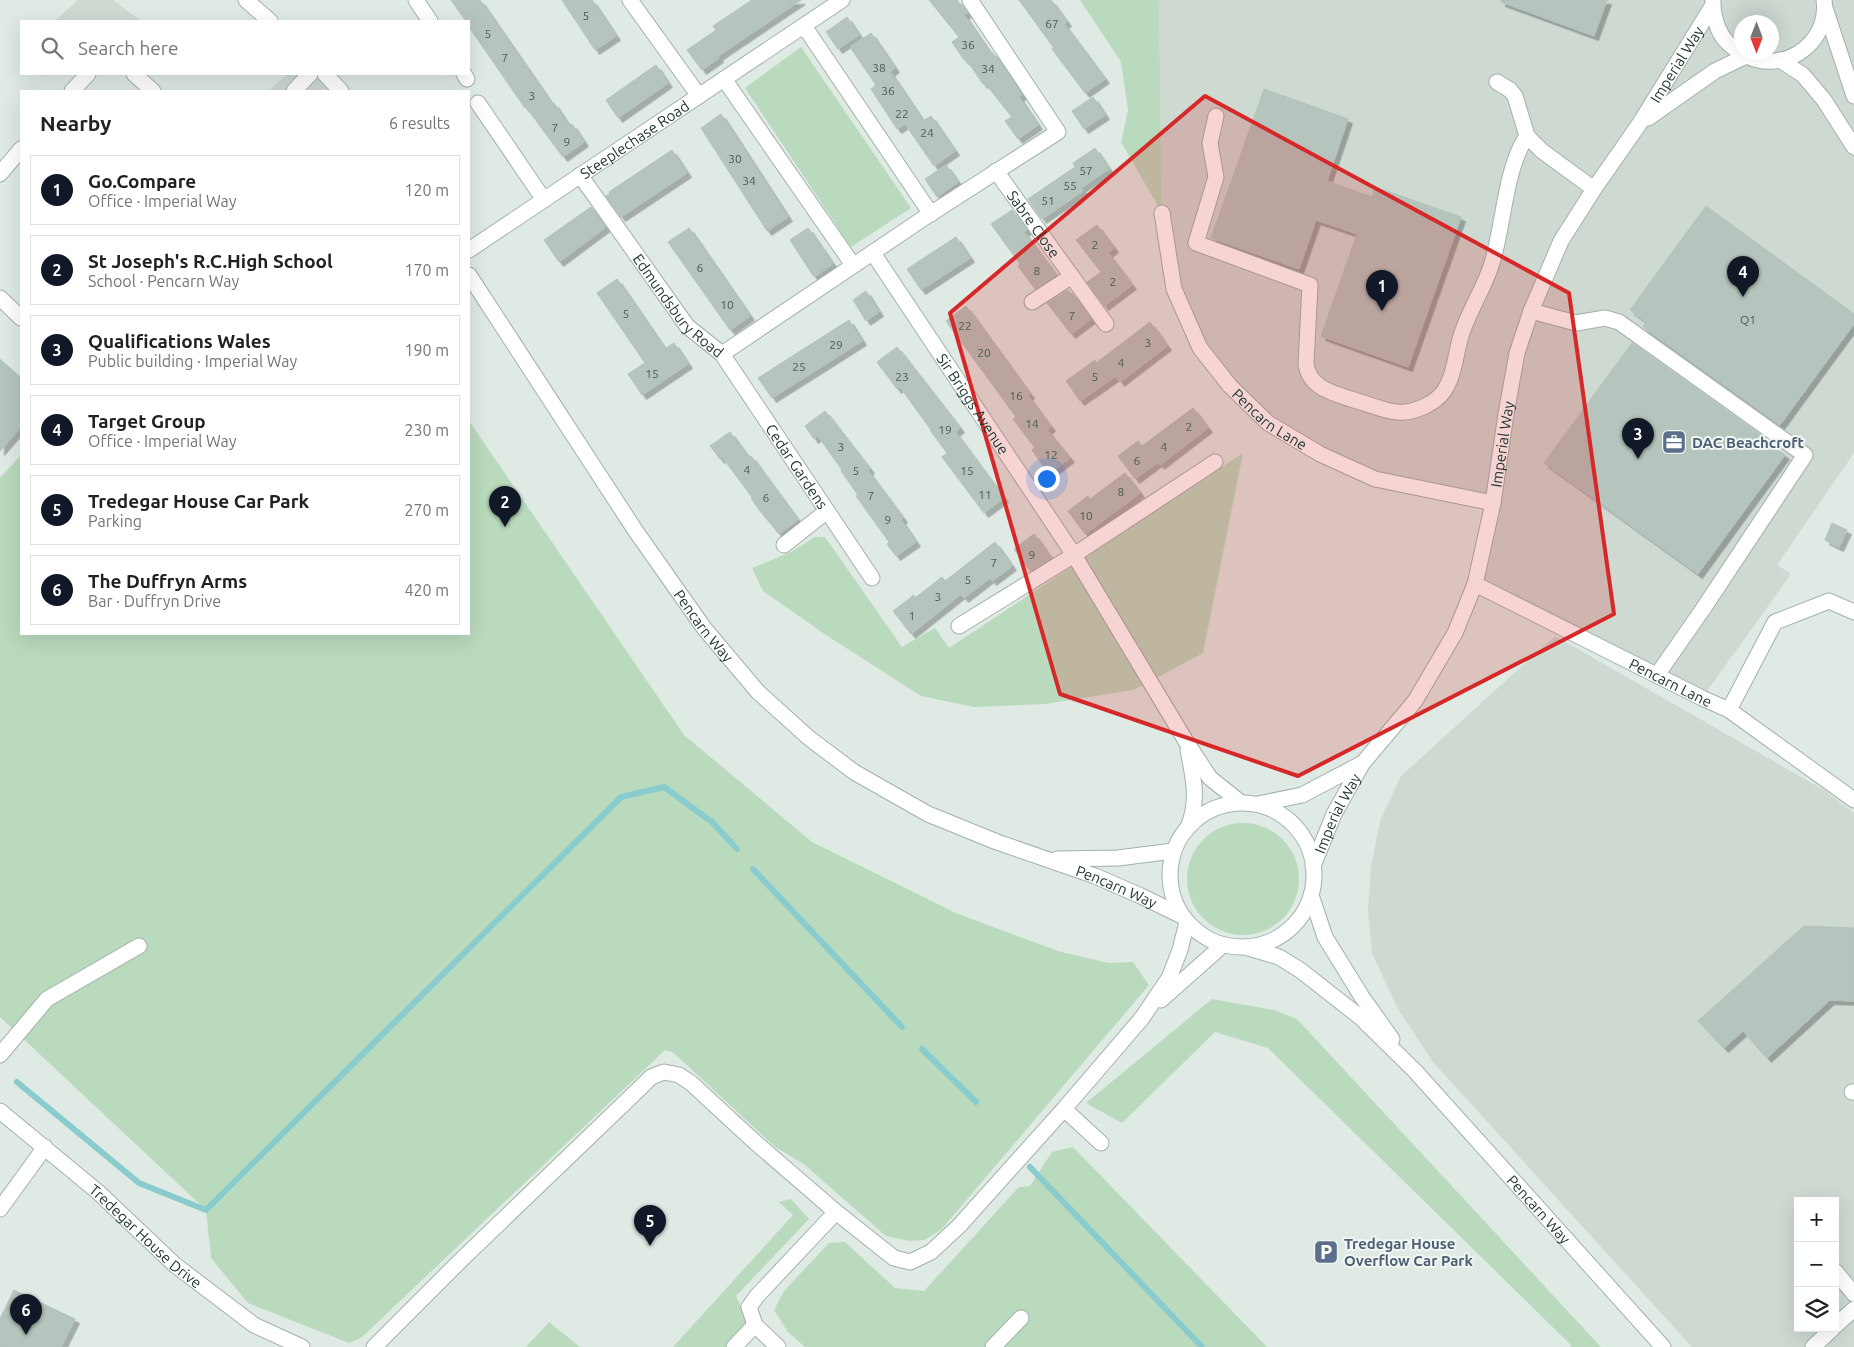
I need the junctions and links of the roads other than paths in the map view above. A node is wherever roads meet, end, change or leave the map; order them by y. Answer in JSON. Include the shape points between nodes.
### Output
{"nodes":[{"id":1,"x":246,"y":0,"type":"edge"},
{"id":2,"x":416,"y":0,"type":"edge"},
{"id":3,"x":630,"y":0,"type":"edge"},
{"id":4,"x":842,"y":0,"type":"edge"},
{"id":5,"x":970,"y":0,"type":"edge"},
{"id":6,"x":1713,"y":2,"type":"edge"},
{"id":7,"x":1825,"y":4,"type":"edge"},
{"id":8,"x":269,"y":20,"type":"edge"},
{"id":9,"x":429,"y":20,"type":"edge"},
{"id":10,"x":804,"y":26,"type":"junction"},
{"id":11,"x":1734,"y":48,"type":"edge"},
{"id":12,"x":1738,"y":60,"type":"edge"},
{"id":13,"x":1752,"y":60,"type":"edge"},
{"id":14,"x":1780,"y":60,"type":"junction"},
{"id":15,"x":87,"y":75,"type":"edge"},
{"id":16,"x":135,"y":75,"type":"edge"},
{"id":17,"x":309,"y":75,"type":"edge"},
{"id":18,"x":326,"y":75,"type":"edge"},
{"id":19,"x":724,"y":79,"type":"junction"},
{"id":20,"x":1497,"y":82,"type":"dead end"},
{"id":21,"x":73,"y":90,"type":"edge"},
{"id":22,"x":152,"y":90,"type":"edge"},
{"id":23,"x":295,"y":90,"type":"edge"},
{"id":24,"x":340,"y":90,"type":"edge"},
{"id":25,"x":699,"y":96,"type":"junction"},
{"id":26,"x":1854,"y":96,"type":"edge"},
{"id":27,"x":478,"y":103,"type":"dead end"},
{"id":28,"x":1216,"y":116,"type":"dead end"},
{"id":29,"x":1640,"y":123,"type":"junction"},
{"id":30,"x":1527,"y":136,"type":"junction"},
{"id":31,"x":1854,"y":147,"type":"edge"},
{"id":32,"x":20,"y":151,"type":"edge"},
{"id":33,"x":996,"y":171,"type":"junction"},
{"id":34,"x":0,"y":174,"type":"edge"},
{"id":35,"x":580,"y":175,"type":"junction"},
{"id":36,"x":1594,"y":189,"type":"junction"},
{"id":37,"x":544,"y":200,"type":"junction"},
{"id":38,"x":1162,"y":213,"type":"dead end"},
{"id":39,"x":931,"y":214,"type":"junction"},
{"id":40,"x":470,"y":249,"type":"edge"},
{"id":41,"x":873,"y":253,"type":"junction"},
{"id":42,"x":853,"y":265,"type":"junction"},
{"id":43,"x":470,"y":276,"type":"edge"},
{"id":44,"x":1072,"y":276,"type":"junction"},
{"id":45,"x":0,"y":298,"type":"edge"},
{"id":46,"x":1032,"y":302,"type":"dead end"},
{"id":47,"x":1531,"y":311,"type":"junction"},
{"id":48,"x":20,"y":317,"type":"edge"},
{"id":49,"x":1106,"y":324,"type":"dead end"},
{"id":50,"x":722,"y":354,"type":"junction"},
{"id":51,"x":1215,"y":462,"type":"dead end"},
{"id":52,"x":1493,"y":502,"type":"junction"},
{"id":53,"x":827,"y":511,"type":"junction"},
{"id":54,"x":784,"y":545,"type":"dead end"},
{"id":55,"x":1074,"y":555,"type":"junction"},
{"id":56,"x":872,"y":578,"type":"dead end"},
{"id":57,"x":1475,"y":584,"type":"junction"},
{"id":58,"x":1854,"y":612,"type":"edge"},
{"id":59,"x":959,"y":626,"type":"dead end"},
{"id":60,"x":1657,"y":675,"type":"junction"},
{"id":61,"x":1728,"y":710,"type":"junction"},
{"id":62,"x":1187,"y":743,"type":"junction"},
{"id":63,"x":1362,"y":764,"type":"junction"},
{"id":64,"x":1854,"y":800,"type":"edge"},
{"id":65,"x":1240,"y":802,"type":"junction"},
{"id":66,"x":1258,"y":804,"type":"junction"},
{"id":67,"x":1188,"y":826,"type":"junction"},
{"id":68,"x":1173,"y":850,"type":"junction"},
{"id":69,"x":1048,"y":858,"type":"junction"},
{"id":70,"x":1314,"y":866,"type":"junction"},
{"id":71,"x":1311,"y":895,"type":"junction"},
{"id":72,"x":1185,"y":919,"type":"junction"},
{"id":73,"x":1224,"y":945,"type":"junction"},
{"id":74,"x":139,"y":946,"type":"dead end"},
{"id":75,"x":1245,"y":947,"type":"junction"},
{"id":76,"x":1142,"y":1018,"type":"junction"},
{"id":77,"x":0,"y":1055,"type":"edge"},
{"id":78,"x":1415,"y":1071,"type":"junction"},
{"id":79,"x":1064,"y":1110,"type":"junction"},
{"id":80,"x":0,"y":1111,"type":"edge"},
{"id":81,"x":1101,"y":1144,"type":"dead end"},
{"id":82,"x":45,"y":1147,"type":"junction"},
{"id":83,"x":0,"y":1209,"type":"edge"},
{"id":84,"x":836,"y":1212,"type":"junction"},
{"id":85,"x":1839,"y":1276,"type":"edge"},
{"id":86,"x":1854,"y":1294,"type":"edge"},
{"id":87,"x":1854,"y":1309,"type":"edge"},
{"id":88,"x":1021,"y":1318,"type":"dead end"},
{"id":89,"x":1839,"y":1322,"type":"edge"},
{"id":90,"x":755,"y":1325,"type":"junction"},
{"id":91,"x":1829,"y":1332,"type":"edge"},
{"id":92,"x":302,"y":1347,"type":"edge"},
{"id":93,"x":374,"y":1347,"type":"edge"},
{"id":94,"x":734,"y":1347,"type":"edge"},
{"id":95,"x":778,"y":1347,"type":"edge"},
{"id":96,"x":993,"y":1347,"type":"edge"},
{"id":97,"x":1663,"y":1347,"type":"edge"},
{"id":98,"x":1813,"y":1347,"type":"edge"}],
"edges":[{"from":1,"to":8,"type":"street"},
{"from":2,"to":9,"type":"street"},
{"from":3,"to":25,"type":"street"},
{"from":4,"to":10,"type":"street","name":"Steeplechase Road"},
{"from":5,"to":33,"type":"street","name":"Edmundsbury Road","via":[[1058,132]]},
{"from":6,"to":11,"type":"street","name":"Imperial Way","via":[[1714,18],[1722,36]]},
{"from":6,"to":29,"type":"street","name":"Imperial Way"},
{"from":7,"to":14,"type":"street","name":"Imperial Way","via":[[1819,31],[1812,42],[1797,54]]},
{"from":7,"to":26,"type":"street"},
{"from":10,"to":19,"type":"street","name":"Steeplechase Road"},
{"from":10,"to":39,"type":"street"},
{"from":12,"to":29,"type":"street","name":"Imperial Way","via":[[1715,71]]},
{"from":13,"to":14,"type":"street","name":"Imperial Way"},
{"from":14,"to":31,"type":"street","via":[[1803,75],[1824,100]]},
{"from":15,"to":21,"type":"street"},
{"from":16,"to":22,"type":"street"},
{"from":17,"to":23,"type":"street"},
{"from":18,"to":24,"type":"street"},
{"from":19,"to":25,"type":"street","name":"Steeplechase Road"},
{"from":19,"to":42,"type":"street"},
{"from":20,"to":30,"type":"street","via":[[1515,96]]},
{"from":25,"to":35,"type":"street","name":"Steeplechase Road"},
{"from":27,"to":37,"type":"street"},
{"from":28,"to":30,"type":"street","via":[[1210,143],[1216,177],[1196,242],[1310,285],[1307,373],[1328,392],[1392,412],[1405,412],[1427,405],[1440,396],[1449,383],[1462,333],[1492,265],[1515,160]]},
{"from":29,"to":36,"type":"street","name":"Imperial Way"},
{"from":30,"to":36,"type":"street"},
{"from":32,"to":34,"type":"street"},
{"from":33,"to":39,"type":"street","name":"Edmundsbury Road"},
{"from":33,"to":44,"type":"street","name":"Sabre Close"},
{"from":35,"to":37,"type":"street","name":"Steeplechase Road"},
{"from":35,"to":50,"type":"street","name":"Edmundsbury Road","via":[[687,326]]},
{"from":36,"to":47,"type":"street","name":"Imperial Way","via":[[1561,241]]},
{"from":37,"to":40,"type":"street","name":"Steeplechase Road"},
{"from":38,"to":52,"type":"street","name":"Pencarn Lane","via":[[1174,289],[1200,348],[1230,386],[1268,423],[1320,454],[1375,479]]},
{"from":39,"to":41,"type":"street","name":"Edmundsbury Road"},
{"from":41,"to":42,"type":"street","name":"Edmundsbury Road"},
{"from":41,"to":55,"type":"street","name":"Sir Briggs Avenue"},
{"from":42,"to":50,"type":"street","name":"Edmundsbury Road"},
{"from":43,"to":69,"type":"street","name":"Pencarn Way","via":[[641,538],[704,628],[758,692],[809,738],[854,772],[928,814],[997,842]]},
{"from":44,"to":46,"type":"street"},
{"from":44,"to":49,"type":"street","name":"Sabre Close"},
{"from":45,"to":48,"type":"street"},
{"from":47,"to":52,"type":"street","name":"Imperial Way","via":[[1517,353]]},
{"from":47,"to":60,"type":"street","via":[[1576,324],[1605,318],[1619,322],[1805,455]]},
{"from":50,"to":53,"type":"street","name":"Cedar Gardens"},
{"from":51,"to":55,"type":"street"},
{"from":52,"to":57,"type":"street","name":"Imperial Way"},
{"from":53,"to":54,"type":"street"},
{"from":53,"to":56,"type":"street","name":"Cedar Gardens"},
{"from":55,"to":59,"type":"street"},
{"from":55,"to":62,"type":"street","name":"Sir Briggs Avenue"},
{"from":57,"to":60,"type":"street","name":"Pencarn Lane"},
{"from":57,"to":63,"type":"street","name":"Imperial Way","via":[[1455,632],[1415,701]]},
{"from":58,"to":61,"type":"street","via":[[1828,601],[1775,622]]},
{"from":60,"to":61,"type":"street","name":"Pencarn Lane"},
{"from":61,"to":64,"type":"street","name":"Pencarn Lane"},
{"from":62,"to":65,"type":"street","name":"Sir Briggs Avenue","via":[[1210,778]]},
{"from":62,"to":67,"type":"street","name":"Sir Briggs Avenue","via":[[1195,788],[1194,811]]},
{"from":63,"to":66,"type":"street","name":"Imperial Way","via":[[1302,796]]},
{"from":63,"to":70,"type":"street","name":"Imperial Way","via":[[1334,814]]},
{"from":65,"to":66,"type":"street"},
{"from":65,"to":67,"type":"street","via":[[1215,807]]},
{"from":66,"to":70,"type":"street","via":[[1278,812],[1295,826],[1308,845]]},
{"from":67,"to":68,"type":"street"},
{"from":68,"to":69,"type":"street","name":"Pencarn Way","via":[[1118,858]]},
{"from":68,"to":72,"type":"street","via":[[1169,873],[1172,896]]},
{"from":69,"to":72,"type":"street","name":"Pencarn Way","via":[[1141,896]]},
{"from":70,"to":71,"type":"street"},
{"from":71,"to":75,"type":"street","via":[[1302,915],[1287,932],[1267,942]]},
{"from":71,"to":78,"type":"street","name":"Pencarn Way","via":[[1325,937],[1362,997]]},
{"from":72,"to":73,"type":"street","via":[[1204,936]]},
{"from":72,"to":76,"type":"street","via":[[1180,950],[1169,978]]},
{"from":73,"to":75,"type":"street"},
{"from":73,"to":76,"type":"street"},
{"from":74,"to":77,"type":"street","via":[[47,999]]},
{"from":75,"to":78,"type":"street","name":"Pencarn Way","via":[[1279,957],[1300,970],[1360,1017]]},
{"from":76,"to":79,"type":"street"},
{"from":78,"to":97,"type":"street","name":"Pencarn Way"},
{"from":79,"to":81,"type":"street"},
{"from":79,"to":84,"type":"street","via":[[959,1226],[932,1252],[910,1262],[894,1258]]},
{"from":80,"to":82,"type":"street","name":"Tredegar House Drive"},
{"from":82,"to":83,"type":"street"},
{"from":82,"to":92,"type":"street","name":"Tredegar House Drive","via":[[176,1265],[254,1325]]},
{"from":84,"to":90,"type":"street","via":[[757,1296],[750,1307]]},
{"from":84,"to":93,"type":"street","via":[[691,1083],[679,1075],[664,1072],[651,1077]]},
{"from":85,"to":86,"type":"street"},
{"from":87,"to":89,"type":"street"},
{"from":88,"to":96,"type":"street"},
{"from":90,"to":94,"type":"street"},
{"from":90,"to":95,"type":"street"},
{"from":91,"to":98,"type":"street"}]}
